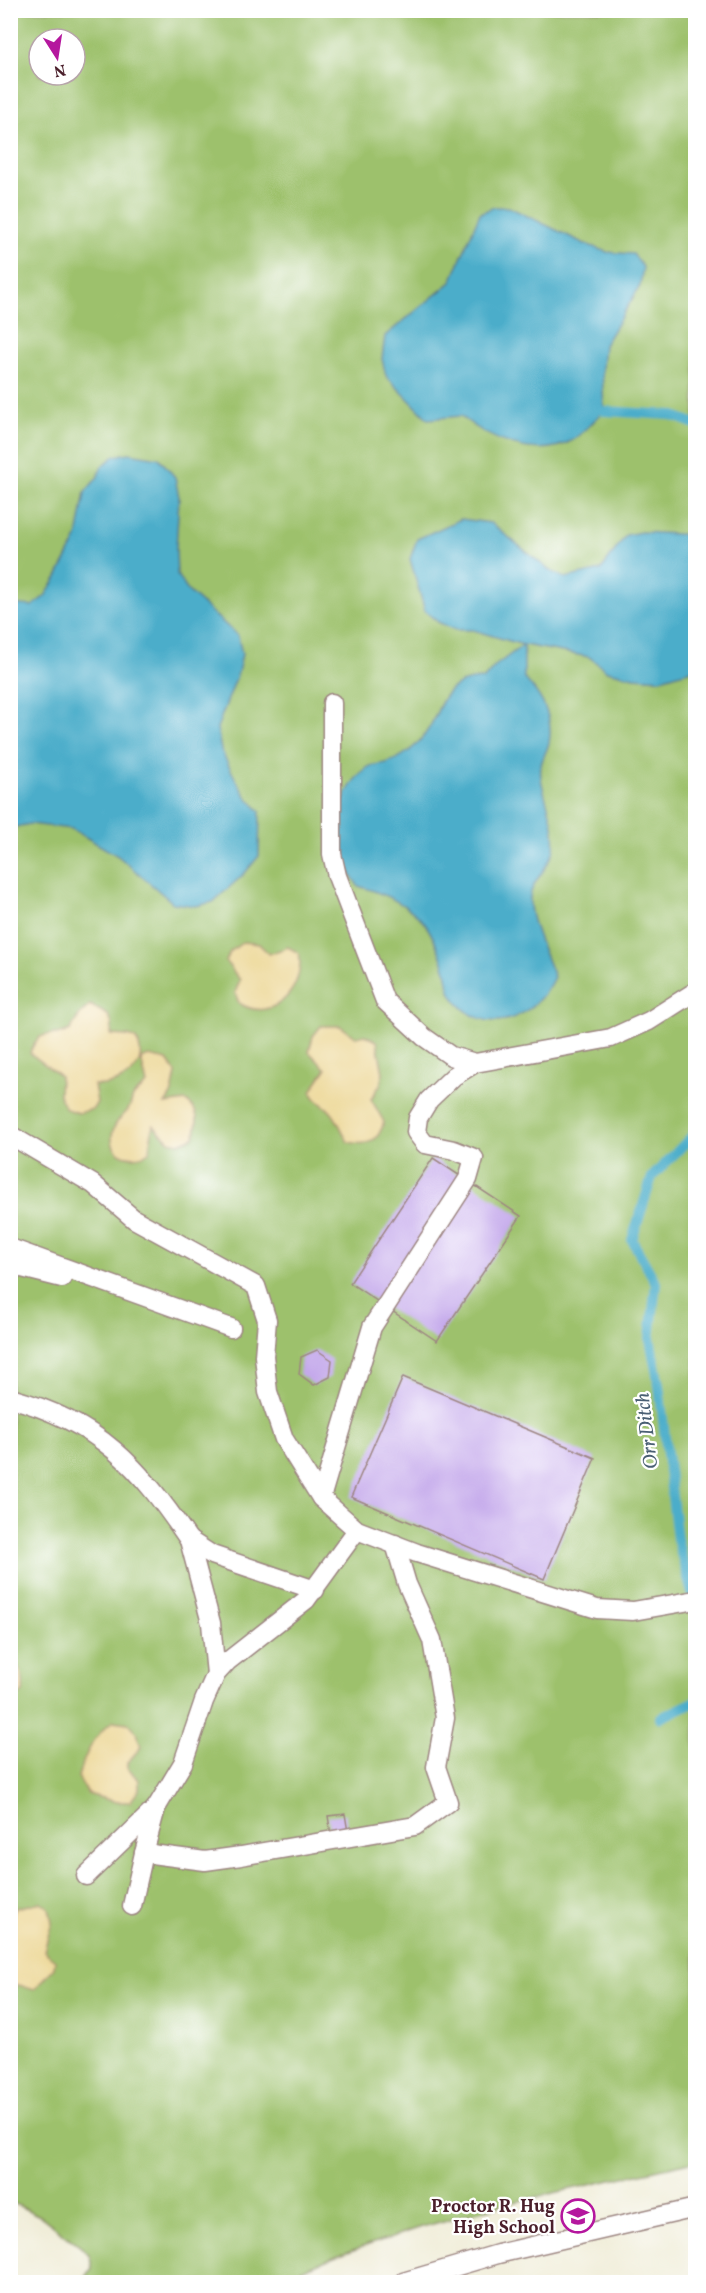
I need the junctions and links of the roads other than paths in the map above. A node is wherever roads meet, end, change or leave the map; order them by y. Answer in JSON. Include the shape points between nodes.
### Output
{"nodes":[{"id":1,"x":332,"y":703,"type":"dead end"},
{"id":2,"x":696,"y":991,"type":"edge"},
{"id":3,"x":475,"y":1063,"type":"junction"},
{"id":4,"x":10,"y":1135,"type":"edge"},
{"id":5,"x":10,"y":1248,"type":"edge"},
{"id":6,"x":10,"y":1265,"type":"edge"},
{"id":7,"x":71,"y":1271,"type":"junction"},
{"id":8,"x":231,"y":1328,"type":"dead end"},
{"id":9,"x":10,"y":1398,"type":"edge"},
{"id":10,"x":321,"y":1498,"type":"junction"},
{"id":11,"x":357,"y":1530,"type":"junction"},
{"id":12,"x":189,"y":1540,"type":"junction"},
{"id":13,"x":395,"y":1544,"type":"junction"},
{"id":14,"x":315,"y":1590,"type":"junction"},
{"id":15,"x":689,"y":1601,"type":"edge"},
{"id":16,"x":216,"y":1674,"type":"junction"},
{"id":17,"x":156,"y":1808,"type":"junction"},
{"id":18,"x":144,"y":1853,"type":"junction"},
{"id":19,"x":86,"y":1875,"type":"dead end"},
{"id":20,"x":132,"y":1906,"type":"dead end"},
{"id":21,"x":696,"y":2208,"type":"edge"},
{"id":22,"x":403,"y":2283,"type":"edge"}],
"edges":[{"from":1,"to":3,"type":"lane","via":[[332,854],[385,1001],[451,1056]]},
{"from":2,"to":3,"type":"lane","via":[[650,1021],[611,1038]]},
{"from":3,"to":10,"type":"lane","via":[[454,1076],[429,1100],[418,1118],[416,1132],[425,1144],[474,1158],[468,1179],[372,1327]]},
{"from":4,"to":10,"type":"lane","via":[[93,1184],[134,1219],[256,1286],[267,1320],[264,1356],[268,1392],[284,1439]]},
{"from":5,"to":7,"type":"lane"},
{"from":6,"to":7,"type":"lane","via":[[66,1279]]},
{"from":7,"to":8,"type":"lane"},
{"from":9,"to":12,"type":"lane","via":[[44,1407],[86,1428],[124,1458],[158,1494]]},
{"from":10,"to":11,"type":"lane"},
{"from":11,"to":13,"type":"lane"},
{"from":11,"to":14,"type":"lane"},
{"from":12,"to":14,"type":"lane","via":[[212,1555]]},
{"from":12,"to":16,"type":"lane","via":[[211,1623]]},
{"from":13,"to":15,"type":"lane","via":[[597,1609],[633,1611]]},
{"from":13,"to":18,"type":"lane","via":[[407,1584],[432,1640],[445,1718],[436,1767],[448,1802],[415,1826],[241,1856],[205,1861]]},
{"from":14,"to":16,"type":"lane"},
{"from":16,"to":17,"type":"lane","via":[[183,1763]]},
{"from":17,"to":18,"type":"lane"},
{"from":17,"to":19,"type":"lane"},
{"from":18,"to":20,"type":"lane"},
{"from":21,"to":22,"type":"lane","via":[[498,2254]]}]}
